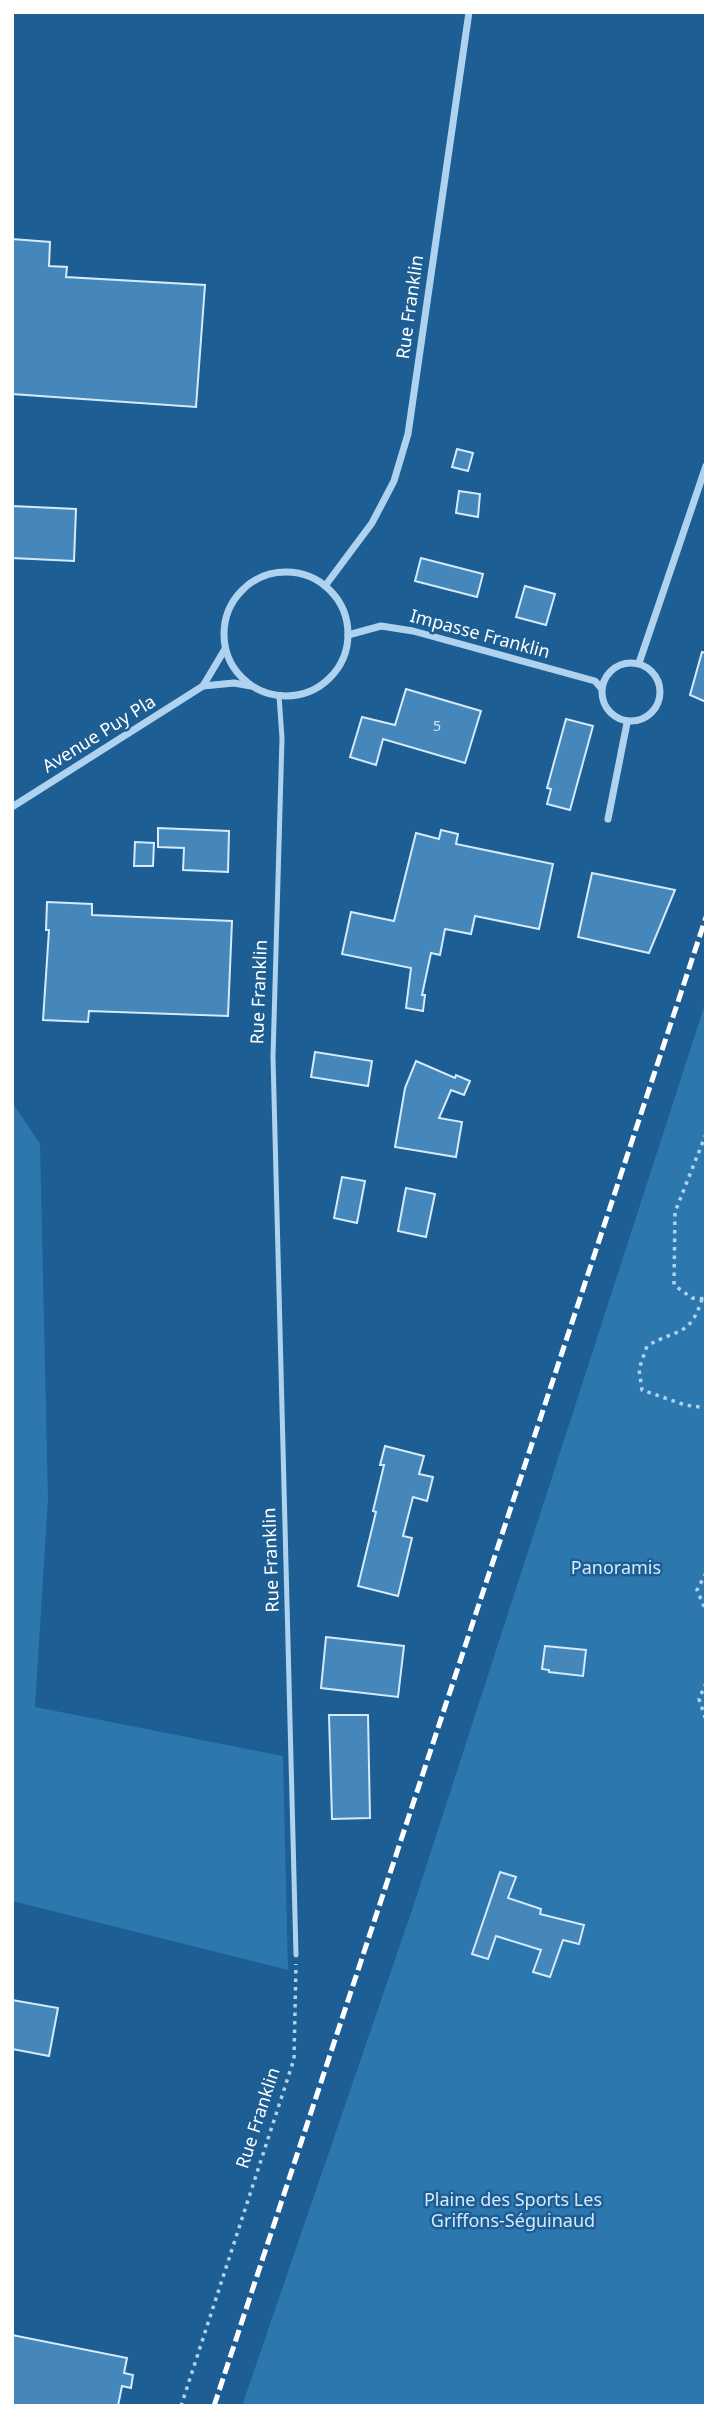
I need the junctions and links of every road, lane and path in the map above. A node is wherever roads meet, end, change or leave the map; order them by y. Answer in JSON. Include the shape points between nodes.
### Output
{"nodes":[{"id":1,"x":469,"y":12,"type":"edge"},
{"id":2,"x":706,"y":466,"type":"edge"},
{"id":3,"x":325,"y":586,"type":"junction"},
{"id":4,"x":348,"y":635,"type":"junction"},
{"id":5,"x":225,"y":649,"type":"junction"},
{"id":6,"x":639,"y":663,"type":"junction"},
{"id":7,"x":203,"y":686,"type":"junction"},
{"id":8,"x":252,"y":686,"type":"junction"},
{"id":9,"x":601,"y":688,"type":"junction"},
{"id":10,"x":279,"y":696,"type":"junction"},
{"id":11,"x":627,"y":723,"type":"junction"},
{"id":12,"x":12,"y":807,"type":"edge"},
{"id":13,"x":608,"y":819,"type":"dead end"},
{"id":14,"x":706,"y":1134,"type":"edge"},
{"id":15,"x":704,"y":1299,"type":"edge"},
{"id":16,"x":706,"y":1409,"type":"edge"},
{"id":17,"x":706,"y":1573,"type":"edge"},
{"id":18,"x":706,"y":1611,"type":"edge"},
{"id":19,"x":706,"y":1683,"type":"edge"},
{"id":20,"x":705,"y":1713,"type":"edge"},
{"id":21,"x":706,"y":1720,"type":"edge"},
{"id":22,"x":296,"y":1955,"type":"joint"},
{"id":23,"x":181,"y":2406,"type":"edge"}],
"edges":[{"from":1,"to":3,"type":"street","name":"Rue Franklin","via":[[408,434],[394,481],[372,523]]},
{"from":2,"to":6,"type":"street"},
{"from":3,"to":4,"type":"street","via":[[341,608]]},
{"from":3,"to":5,"type":"street","via":[[289,572],[252,582],[228,611]]},
{"from":4,"to":9,"type":"street","name":"Impasse Franklin","via":[[380,626],[413,631],[595,681]]},
{"from":4,"to":10,"type":"street","via":[[334,674],[299,695]]},
{"from":5,"to":7,"type":"street","name":"Avenue Puy Pla"},
{"from":5,"to":8,"type":"street","via":[[231,664]]},
{"from":6,"to":9,"type":"street","via":[[611,670]]},
{"from":6,"to":11,"type":"street","via":[[657,678],[659,705],[645,719]]},
{"from":7,"to":8,"type":"street","name":"Avenue Puy Pla"},
{"from":7,"to":12,"type":"street","name":"Avenue Puy Pla"},
{"from":8,"to":10,"type":"street"},
{"from":9,"to":11,"type":"street","via":[[605,708]]},
{"from":10,"to":22,"type":"lane","name":"Rue Franklin","via":[[282,738],[274,1084]]},
{"from":11,"to":13,"type":"street"},
{"from":14,"to":15,"type":"path","via":[[675,1212],[674,1243],[674,1285],[692,1298]]},
{"from":15,"to":16,"type":"path","via":[[696,1320],[684,1330],[647,1346],[639,1369],[642,1390]]},
{"from":17,"to":18,"type":"path","via":[[698,1590]]},
{"from":19,"to":20,"type":"path","via":[[699,1699]]},
{"from":20,"to":21,"type":"path"},
{"from":22,"to":23,"type":"path","name":"Rue Franklin","via":[[293,2059]]}]}
